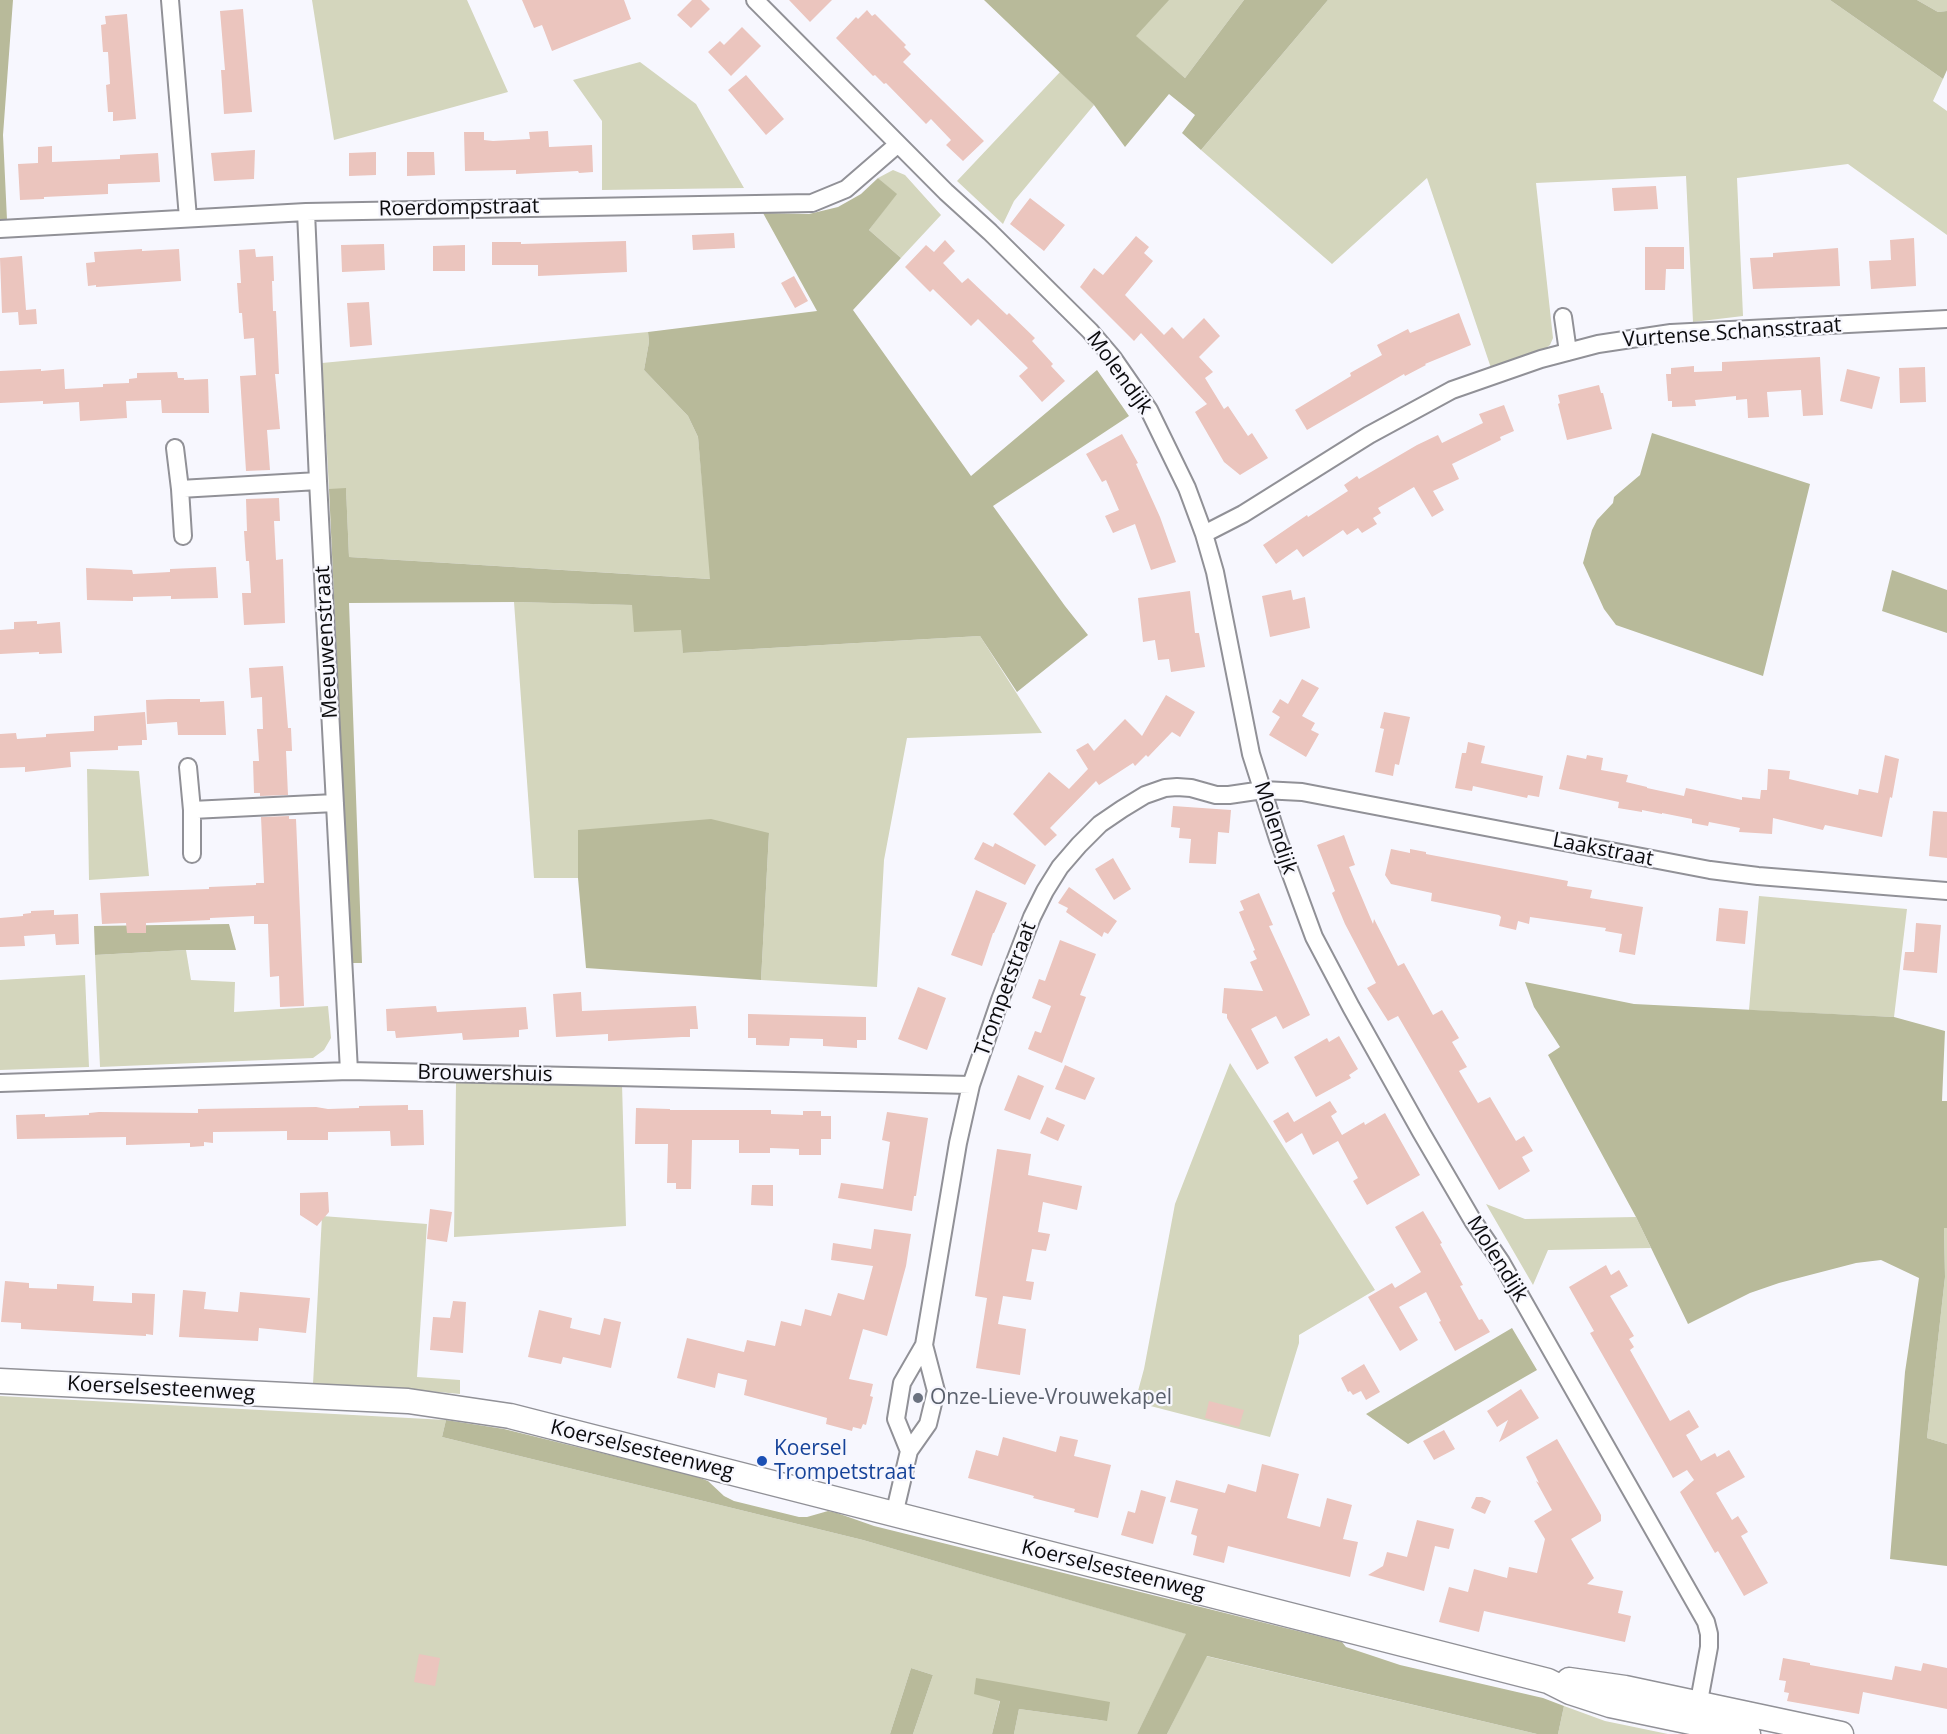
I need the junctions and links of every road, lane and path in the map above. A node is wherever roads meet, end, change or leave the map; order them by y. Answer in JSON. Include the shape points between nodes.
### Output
{"nodes":[{"id":1,"x":170,"y":0,"type":"edge"},
{"id":2,"x":755,"y":0,"type":"edge"},
{"id":3,"x":898,"y":144,"type":"junction"},
{"id":4,"x":306,"y":212,"type":"junction"},
{"id":5,"x":188,"y":218,"type":"junction"},
{"id":6,"x":0,"y":229,"type":"edge"},
{"id":7,"x":1563,"y":317,"type":"dead end"},
{"id":8,"x":1947,"y":319,"type":"edge"},
{"id":9,"x":1568,"y":352,"type":"junction"},
{"id":10,"x":175,"y":448,"type":"dead end"},
{"id":11,"x":318,"y":481,"type":"junction"},
{"id":12,"x":180,"y":489,"type":"junction"},
{"id":13,"x":1204,"y":534,"type":"junction"},
{"id":14,"x":183,"y":536,"type":"dead end"},
{"id":15,"x":189,"y":767,"type":"dead end"},
{"id":16,"x":1263,"y":790,"type":"junction"},
{"id":17,"x":335,"y":803,"type":"junction"},
{"id":18,"x":192,"y":810,"type":"junction"},
{"id":19,"x":192,"y":854,"type":"dead end"},
{"id":20,"x":1947,"y":891,"type":"edge"},
{"id":21,"x":349,"y":1071,"type":"junction"},
{"id":22,"x":0,"y":1083,"type":"edge"},
{"id":23,"x":971,"y":1085,"type":"junction"},
{"id":24,"x":924,"y":1345,"type":"junction"},
{"id":25,"x":0,"y":1382,"type":"edge"},
{"id":26,"x":909,"y":1451,"type":"junction"},
{"id":27,"x":894,"y":1515,"type":"junction"},
{"id":28,"x":1697,"y":1714,"type":"junction"},
{"id":29,"x":1748,"y":1734,"type":"edge"},
{"id":30,"x":1841,"y":1734,"type":"edge"}],
"edges":[{"from":1,"to":5,"type":"street"},
{"from":2,"to":3,"type":"street","name":"Molendijk"},
{"from":3,"to":4,"type":"street","name":"Roerdompstraat","via":[[846,189],[812,203]]},
{"from":3,"to":13,"type":"street","name":"Molendijk","via":[[1007,248],[1113,358],[1159,429]]},
{"from":4,"to":5,"type":"street","name":"Roerdompstraat"},
{"from":4,"to":11,"type":"street","name":"Meeuwenstraat"},
{"from":5,"to":6,"type":"street","name":"Roerdompstraat"},
{"from":7,"to":9,"type":"street"},
{"from":8,"to":9,"type":"street","name":"Vurtense Schansstraat","via":[[1671,333]]},
{"from":9,"to":13,"type":"street","name":"Vurtense Schansstraat","via":[[1452,390]]},
{"from":10,"to":12,"type":"street"},
{"from":11,"to":12,"type":"street"},
{"from":11,"to":17,"type":"street","name":"Meeuwenstraat"},
{"from":12,"to":14,"type":"street"},
{"from":13,"to":16,"type":"street","name":"Molendijk","via":[[1251,754]]},
{"from":15,"to":18,"type":"street"},
{"from":16,"to":20,"type":"street","name":"Laakstraat","via":[[1302,792],[1710,870]]},
{"from":16,"to":23,"type":"street","name":"Trompetstraat","via":[[1216,795],[1191,788],[1165,788],[1122,808],[1079,845],[1060,867],[1032,916]]},
{"from":16,"to":28,"type":"street","name":"Molendijk","via":[[1302,905],[1328,967],[1706,1622],[1709,1647]]},
{"from":17,"to":18,"type":"street"},
{"from":17,"to":21,"type":"street","name":"Meeuwenstraat"},
{"from":18,"to":19,"type":"street"},
{"from":21,"to":22,"type":"street","name":"Brouwershuis"},
{"from":21,"to":23,"type":"street","name":"Brouwershuis"},
{"from":23,"to":24,"type":"street","name":"Trompetstraat"},
{"from":24,"to":26,"type":"street","name":"Trompetstraat","via":[[936,1391],[928,1424]]},
{"from":24,"to":26,"type":"street","name":"Trompetstraat","via":[[902,1383],[896,1419]]},
{"from":25,"to":27,"type":"street","name":"Koerselsesteenweg","via":[[408,1401],[510,1416]]},
{"from":26,"to":27,"type":"street","name":"Trompetstraat"},
{"from":27,"to":28,"type":"street","name":"Koerselsesteenweg","via":[[1548,1681],[1610,1705]]},
{"from":28,"to":29,"type":"street"},
{"from":28,"to":30,"type":"street"}]}
